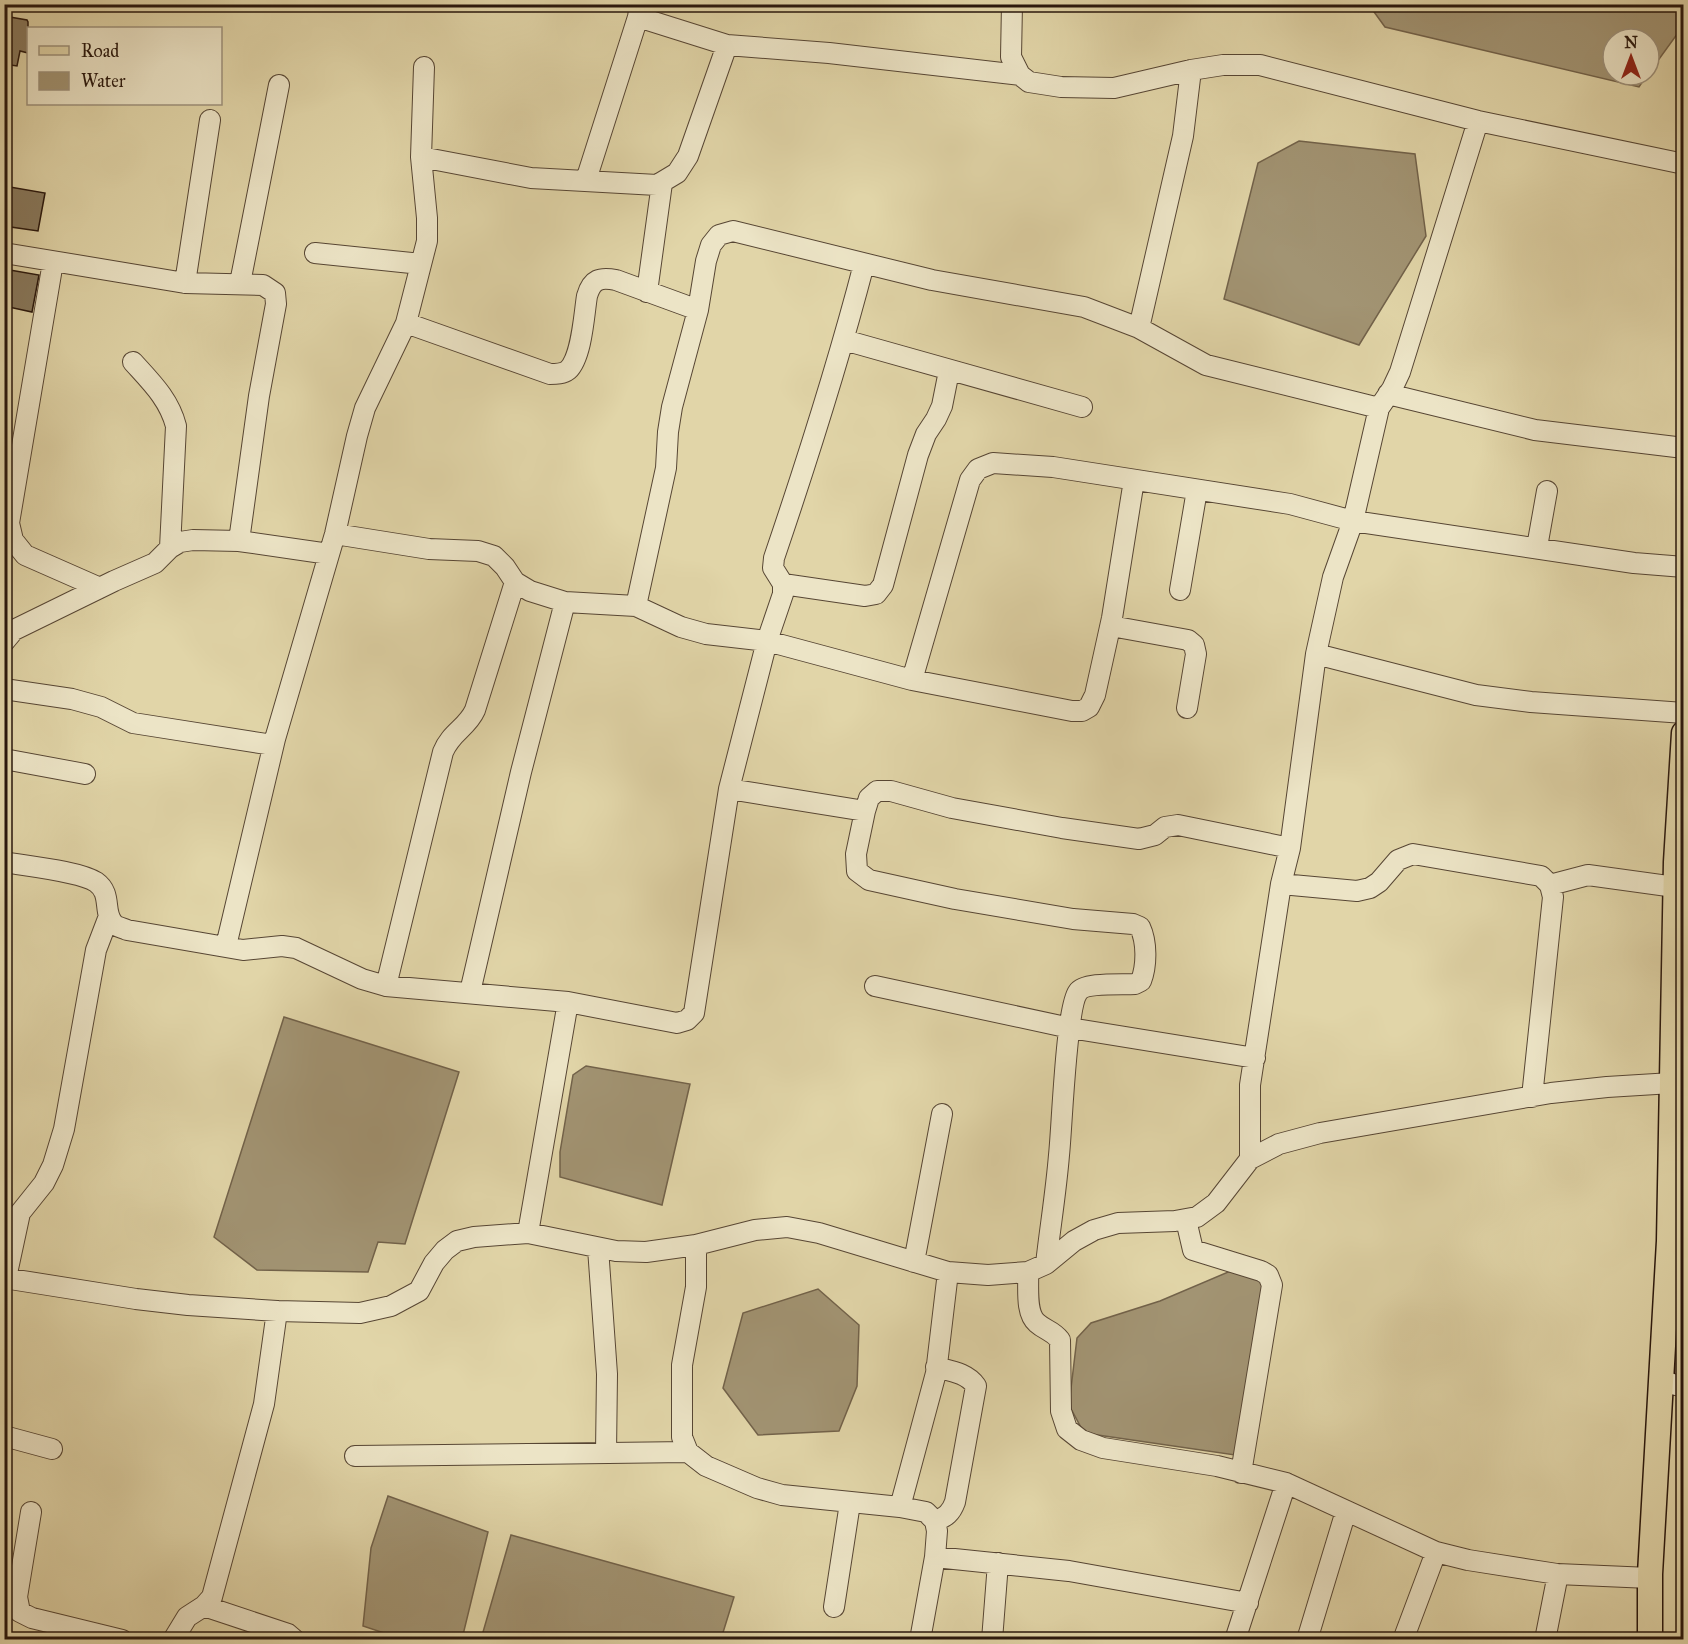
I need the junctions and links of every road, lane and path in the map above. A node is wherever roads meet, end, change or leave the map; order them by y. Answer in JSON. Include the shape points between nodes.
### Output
{"nodes":[{"id":1,"x":1012,"y":4,"type":"edge"},
{"id":2,"x":639,"y":11,"type":"edge"},
{"id":3,"x":726,"y":45,"type":"junction"},
{"id":4,"x":424,"y":67,"type":"dead end"},
{"id":5,"x":1191,"y":70,"type":"junction"},
{"id":6,"x":1020,"y":75,"type":"junction"},
{"id":7,"x":279,"y":85,"type":"dead end"},
{"id":8,"x":210,"y":120,"type":"dead end"},
{"id":9,"x":1478,"y":121,"type":"junction"},
{"id":10,"x":421,"y":157,"type":"junction"},
{"id":11,"x":1683,"y":164,"type":"edge"},
{"id":12,"x":586,"y":180,"type":"junction"},
{"id":13,"x":662,"y":183,"type":"junction"},
{"id":14,"x":4,"y":253,"type":"edge"},
{"id":15,"x":315,"y":253,"type":"dead end"},
{"id":16,"x":53,"y":262,"type":"junction"},
{"id":17,"x":421,"y":264,"type":"junction"},
{"id":18,"x":864,"y":264,"type":"junction"},
{"id":19,"x":185,"y":283,"type":"junction"},
{"id":20,"x":240,"y":283,"type":"junction"},
{"id":21,"x":647,"y":292,"type":"junction"},
{"id":22,"x":698,"y":310,"type":"junction"},
{"id":23,"x":406,"y":323,"type":"junction"},
{"id":24,"x":1139,"y":328,"type":"junction"},
{"id":25,"x":844,"y":340,"type":"junction"},
{"id":26,"x":133,"y":362,"type":"dead end"},
{"id":27,"x":949,"y":371,"type":"junction"},
{"id":28,"x":1383,"y":401,"type":"junction"},
{"id":29,"x":1082,"y":407,"type":"dead end"},
{"id":30,"x":1683,"y":448,"type":"edge"},
{"id":31,"x":1134,"y":480,"type":"junction"},
{"id":32,"x":1197,"y":490,"type":"junction"},
{"id":33,"x":1547,"y":491,"type":"dead end"},
{"id":34,"x":1353,"y":521,"type":"junction"},
{"id":35,"x":335,"y":534,"type":"junction"},
{"id":36,"x":239,"y":541,"type":"junction"},
{"id":37,"x":1537,"y":547,"type":"junction"},
{"id":38,"x":170,"y":548,"type":"junction"},
{"id":39,"x":329,"y":554,"type":"junction"},
{"id":40,"x":1683,"y":567,"type":"edge"},
{"id":41,"x":515,"y":582,"type":"junction"},
{"id":42,"x":783,"y":584,"type":"junction"},
{"id":43,"x":100,"y":588,"type":"junction"},
{"id":44,"x":1180,"y":590,"type":"dead end"},
{"id":45,"x":565,"y":602,"type":"junction"},
{"id":46,"x":636,"y":606,"type":"junction"},
{"id":47,"x":1111,"y":626,"type":"junction"},
{"id":48,"x":767,"y":641,"type":"junction"},
{"id":49,"x":4,"y":642,"type":"edge"},
{"id":50,"x":1316,"y":654,"type":"junction"},
{"id":51,"x":912,"y":680,"type":"junction"},
{"id":52,"x":4,"y":689,"type":"edge"},
{"id":53,"x":1187,"y":708,"type":"dead end"},
{"id":54,"x":1683,"y":712,"type":"edge"},
{"id":55,"x":1683,"y":733,"type":"edge"},
{"id":56,"x":273,"y":745,"type":"junction"},
{"id":57,"x":4,"y":759,"type":"edge"},
{"id":58,"x":85,"y":774,"type":"dead end"},
{"id":59,"x":729,"y":789,"type":"junction"},
{"id":60,"x":865,"y":811,"type":"junction"},
{"id":61,"x":1290,"y":848,"type":"junction"},
{"id":62,"x":4,"y":862,"type":"edge"},
{"id":63,"x":1281,"y":884,"type":"junction"},
{"id":64,"x":1550,"y":885,"type":"junction"},
{"id":65,"x":1675,"y":887,"type":"junction"},
{"id":66,"x":109,"y":916,"type":"junction"},
{"id":67,"x":226,"y":946,"type":"junction"},
{"id":68,"x":386,"y":986,"type":"junction"},
{"id":69,"x":875,"y":986,"type":"dead end"},
{"id":70,"x":470,"y":992,"type":"junction"},
{"id":71,"x":567,"y":1002,"type":"junction"},
{"id":72,"x":1070,"y":1028,"type":"junction"},
{"id":73,"x":1255,"y":1058,"type":"junction"},
{"id":74,"x":1676,"y":1066,"type":"edge"},
{"id":75,"x":1532,"y":1097,"type":"junction"},
{"id":76,"x":942,"y":1114,"type":"dead end"},
{"id":77,"x":1250,"y":1159,"type":"junction"},
{"id":78,"x":1677,"y":1160,"type":"edge"},
{"id":79,"x":1186,"y":1220,"type":"junction"},
{"id":80,"x":528,"y":1233,"type":"junction"},
{"id":81,"x":696,"y":1245,"type":"junction"},
{"id":82,"x":598,"y":1248,"type":"junction"},
{"id":83,"x":914,"y":1262,"type":"junction"},
{"id":84,"x":1037,"y":1268,"type":"junction"},
{"id":85,"x":948,"y":1272,"type":"junction"},
{"id":86,"x":5,"y":1278,"type":"edge"},
{"id":87,"x":277,"y":1311,"type":"junction"},
{"id":88,"x":936,"y":1367,"type":"junction"},
{"id":89,"x":1672,"y":1384,"type":"edge"},
{"id":90,"x":4,"y":1436,"type":"edge"},
{"id":91,"x":52,"y":1449,"type":"dead end"},
{"id":92,"x":688,"y":1452,"type":"junction"},
{"id":93,"x":606,"y":1453,"type":"junction"},
{"id":94,"x":355,"y":1456,"type":"dead end"},
{"id":95,"x":1241,"y":1473,"type":"junction"},
{"id":96,"x":1286,"y":1483,"type":"junction"},
{"id":97,"x":850,"y":1503,"type":"junction"},
{"id":98,"x":900,"y":1507,"type":"junction"},
{"id":99,"x":1346,"y":1511,"type":"junction"},
{"id":100,"x":31,"y":1512,"type":"dead end"},
{"id":101,"x":935,"y":1521,"type":"junction"},
{"id":102,"x":1436,"y":1552,"type":"junction"},
{"id":103,"x":935,"y":1557,"type":"junction"},
{"id":104,"x":998,"y":1563,"type":"junction"},
{"id":105,"x":1558,"y":1574,"type":"junction"},
{"id":106,"x":1650,"y":1578,"type":"junction"},
{"id":107,"x":1248,"y":1603,"type":"junction"},
{"id":108,"x":204,"y":1606,"type":"junction"},
{"id":109,"x":834,"y":1607,"type":"dead end"},
{"id":110,"x":122,"y":1640,"type":"edge"},
{"id":111,"x":173,"y":1640,"type":"edge"},
{"id":112,"x":295,"y":1640,"type":"edge"},
{"id":113,"x":920,"y":1640,"type":"edge"},
{"id":114,"x":992,"y":1640,"type":"edge"},
{"id":115,"x":1235,"y":1640,"type":"edge"},
{"id":116,"x":1306,"y":1640,"type":"edge"},
{"id":117,"x":1402,"y":1640,"type":"edge"},
{"id":118,"x":1545,"y":1640,"type":"edge"},
{"id":119,"x":1650,"y":1640,"type":"edge"}],
"edges":[{"from":1,"to":6,"type":"street","via":[[1011,57]]},
{"from":2,"to":3,"type":"street"},
{"from":2,"to":12,"type":"street"},
{"from":3,"to":6,"type":"street"},
{"from":3,"to":13,"type":"street","via":[[688,156],[677,174]]},
{"from":4,"to":10,"type":"street"},
{"from":5,"to":6,"type":"street","via":[[1114,88],[1061,87],[1029,82]]},
{"from":5,"to":9,"type":"street","via":[[1260,65]]},
{"from":5,"to":24,"type":"street","via":[[1183,136]]},
{"from":7,"to":20,"type":"street"},
{"from":8,"to":19,"type":"street"},
{"from":9,"to":11,"type":"street"},
{"from":9,"to":28,"type":"street","via":[[1400,372]]},
{"from":10,"to":12,"type":"street","via":[[531,178]]},
{"from":10,"to":17,"type":"street","via":[[427,241]]},
{"from":12,"to":13,"type":"street"},
{"from":13,"to":21,"type":"street"},
{"from":14,"to":16,"type":"street"},
{"from":15,"to":17,"type":"street"},
{"from":16,"to":19,"type":"street"},
{"from":16,"to":43,"type":"street","via":[[9,523],[13,540],[25,555]]},
{"from":17,"to":23,"type":"street"},
{"from":18,"to":22,"type":"street","via":[[733,231],[718,235],[705,261]]},
{"from":18,"to":24,"type":"street","via":[[1084,307]]},
{"from":18,"to":25,"type":"street"},
{"from":19,"to":20,"type":"street"},
{"from":20,"to":36,"type":"street","via":[[263,285],[275,293],[276,304]]},
{"from":21,"to":22,"type":"street"},
{"from":21,"to":23,"type":"street","via":[[616,280],[596,280],[590,287],[577,354],[568,370],[559,375]]},
{"from":22,"to":46,"type":"street","via":[[672,407],[666,468]]},
{"from":23,"to":35,"type":"street","via":[[365,408]]},
{"from":24,"to":28,"type":"street","via":[[1206,365]]},
{"from":25,"to":27,"type":"street"},
{"from":25,"to":42,"type":"street","via":[[774,558],[773,568]]},
{"from":26,"to":38,"type":"street","via":[[163,395],[176,426]]},
{"from":27,"to":29,"type":"street"},
{"from":27,"to":42,"type":"street","via":[[942,406],[918,455],[884,585],[876,594],[865,596]]},
{"from":28,"to":30,"type":"street","via":[[1534,430]]},
{"from":28,"to":34,"type":"street"},
{"from":31,"to":32,"type":"street"},
{"from":31,"to":47,"type":"street"},
{"from":31,"to":51,"type":"street","via":[[993,463],[978,469],[970,480]]},
{"from":32,"to":34,"type":"street","via":[[1290,504]]},
{"from":32,"to":44,"type":"street"},
{"from":33,"to":37,"type":"street"},
{"from":34,"to":37,"type":"street"},
{"from":34,"to":50,"type":"street","via":[[1333,577]]},
{"from":35,"to":39,"type":"street"},
{"from":35,"to":41,"type":"street","via":[[429,549],[478,551],[494,556]]},
{"from":36,"to":38,"type":"street","via":[[193,540]]},
{"from":36,"to":39,"type":"street"},
{"from":37,"to":40,"type":"street"},
{"from":38,"to":43,"type":"street","via":[[155,563]]},
{"from":39,"to":56,"type":"street"},
{"from":41,"to":45,"type":"street"},
{"from":41,"to":68,"type":"street","via":[[475,710],[443,752]]},
{"from":42,"to":48,"type":"street"},
{"from":43,"to":49,"type":"street","via":[[14,630]]},
{"from":45,"to":46,"type":"street"},
{"from":45,"to":70,"type":"street"},
{"from":46,"to":48,"type":"street","via":[[705,634]]},
{"from":47,"to":51,"type":"street","via":[[1095,695],[1082,711]]},
{"from":47,"to":53,"type":"street","via":[[1188,640],[1194,645]]},
{"from":48,"to":51,"type":"street"},
{"from":48,"to":59,"type":"street"},
{"from":50,"to":54,"type":"street","via":[[1476,695]]},
{"from":50,"to":61,"type":"street"},
{"from":52,"to":56,"type":"street","via":[[82,702],[133,723]]},
{"from":55,"to":65,"type":"main road"},
{"from":56,"to":67,"type":"street"},
{"from":57,"to":58,"type":"street"},
{"from":59,"to":60,"type":"street"},
{"from":59,"to":71,"type":"street","via":[[694,1012],[677,1023]]},
{"from":60,"to":61,"type":"street","via":[[869,798],[877,791],[891,791],[952,808],[1139,839],[1178,825]]},
{"from":60,"to":72,"type":"street","via":[[856,854],[857,870],[869,880],[955,899],[1140,927],[1145,938],[1141,981],[1086,986],[1078,991]]},
{"from":61,"to":63,"type":"street"},
{"from":62,"to":66,"type":"street","via":[[97,883],[107,896]]},
{"from":63,"to":64,"type":"street","via":[[1357,891],[1370,888],[1398,860],[1413,854],[1541,876]]},
{"from":63,"to":73,"type":"street"},
{"from":64,"to":65,"type":"street","via":[[1588,875]]},
{"from":64,"to":75,"type":"street","via":[[1553,897]]},
{"from":65,"to":74,"type":"main road"},
{"from":66,"to":67,"type":"street","via":[[114,924],[127,930]]},
{"from":66,"to":86,"type":"street","via":[[96,950],[64,1129],[48,1174],[20,1213]]},
{"from":67,"to":68,"type":"street","via":[[243,950],[296,948]]},
{"from":68,"to":70,"type":"street"},
{"from":69,"to":72,"type":"street"},
{"from":70,"to":71,"type":"street"},
{"from":71,"to":80,"type":"street"},
{"from":72,"to":73,"type":"street"},
{"from":72,"to":84,"type":"street","via":[[1060,1154]]},
{"from":73,"to":77,"type":"street","via":[[1250,1085]]},
{"from":74,"to":75,"type":"street","via":[[1607,1087]]},
{"from":74,"to":78,"type":"main road"},
{"from":75,"to":77,"type":"street","via":[[1320,1133],[1279,1144]]},
{"from":76,"to":83,"type":"street"},
{"from":77,"to":79,"type":"street","via":[[1216,1203]]},
{"from":78,"to":89,"type":"main road","via":[[1669,1241]]},
{"from":79,"to":84,"type":"street","via":[[1118,1223],[1094,1230]]},
{"from":79,"to":95,"type":"street","via":[[1193,1250],[1261,1271],[1268,1275],[1272,1285]]},
{"from":80,"to":82,"type":"street"},
{"from":80,"to":87,"type":"street","via":[[457,1241],[434,1263],[419,1291],[391,1306],[360,1313]]},
{"from":81,"to":82,"type":"street","via":[[646,1252]]},
{"from":81,"to":83,"type":"street","via":[[755,1230],[788,1227]]},
{"from":81,"to":92,"type":"street","via":[[696,1287],[682,1365],[682,1437]]},
{"from":82,"to":93,"type":"street","via":[[607,1374]]},
{"from":83,"to":85,"type":"street"},
{"from":84,"to":85,"type":"street","via":[[988,1275]]},
{"from":84,"to":95,"type":"street","via":[[1030,1310],[1038,1324],[1060,1340],[1061,1411],[1066,1429],[1103,1448]]},
{"from":85,"to":88,"type":"street"},
{"from":86,"to":87,"type":"street","via":[[136,1299]]},
{"from":87,"to":108,"type":"street","via":[[264,1404],[212,1598]]},
{"from":88,"to":98,"type":"street"},
{"from":88,"to":101,"type":"street","via":[[963,1375],[976,1386],[955,1502],[952,1511]]},
{"from":89,"to":106,"type":"main road"},
{"from":90,"to":91,"type":"street"},
{"from":92,"to":93,"type":"street"},
{"from":92,"to":97,"type":"street","via":[[706,1466],[757,1488]]},
{"from":93,"to":94,"type":"street"},
{"from":95,"to":96,"type":"street"},
{"from":96,"to":99,"type":"street"},
{"from":96,"to":107,"type":"street"},
{"from":97,"to":98,"type":"street"},
{"from":97,"to":109,"type":"street"},
{"from":98,"to":101,"type":"street","via":[[926,1512]]},
{"from":99,"to":102,"type":"street"},
{"from":99,"to":116,"type":"street"},
{"from":100,"to":110,"type":"street","via":[[17,1597],[20,1612]]},
{"from":101,"to":103,"type":"street"},
{"from":102,"to":105,"type":"street"},
{"from":102,"to":117,"type":"street"},
{"from":103,"to":104,"type":"street"},
{"from":103,"to":113,"type":"street"},
{"from":104,"to":107,"type":"street","via":[[1069,1571]]},
{"from":104,"to":114,"type":"street"},
{"from":105,"to":106,"type":"street"},
{"from":105,"to":118,"type":"street"},
{"from":106,"to":119,"type":"main road"},
{"from":107,"to":115,"type":"street"},
{"from":108,"to":111,"type":"street","via":[[187,1617]]},
{"from":108,"to":112,"type":"street","via":[[288,1634]]}]}
